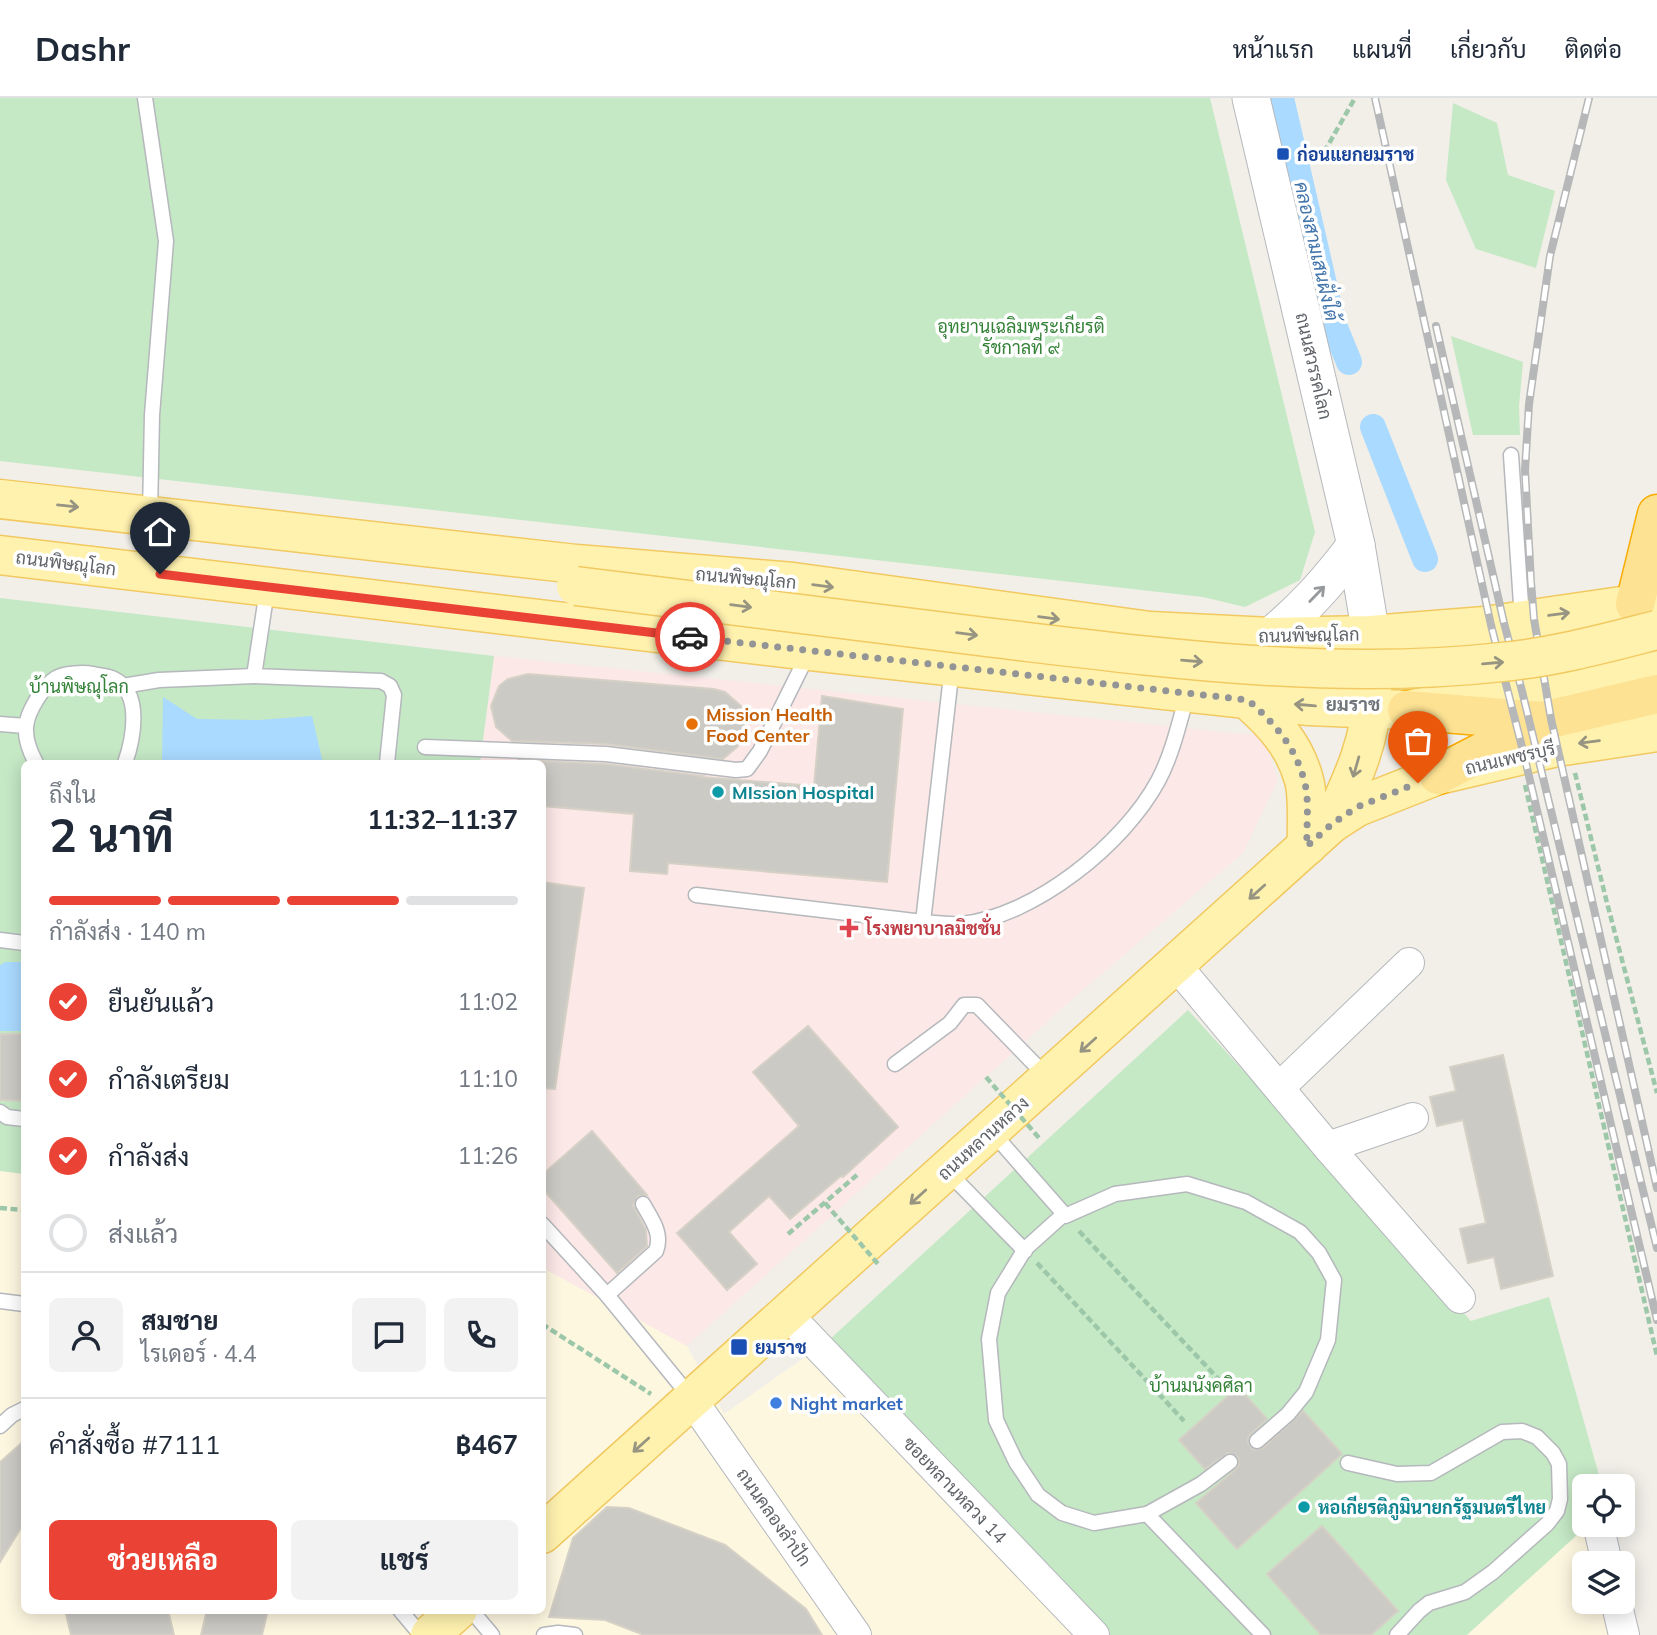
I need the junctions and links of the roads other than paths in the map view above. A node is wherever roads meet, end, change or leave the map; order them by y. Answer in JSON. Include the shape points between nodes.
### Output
{"nodes":[{"id":1,"x":145,"y":98,"type":"edge"},
{"id":2,"x":1251,"y":98,"type":"edge"},
{"id":3,"x":1511,"y":455,"type":"dead end"},
{"id":4,"x":0,"y":499,"type":"edge"},
{"id":5,"x":1657,"y":514,"type":"edge"},
{"id":6,"x":150,"y":515,"type":"junction"},
{"id":7,"x":268,"y":528,"type":"junction"},
{"id":8,"x":1356,"y":545,"type":"junction"},
{"id":9,"x":0,"y":555,"type":"edge"},
{"id":10,"x":267,"y":586,"type":"junction"},
{"id":11,"x":1500,"y":624,"type":"junction"},
{"id":12,"x":1371,"y":635,"type":"junction"},
{"id":13,"x":1270,"y":637,"type":"junction"},
{"id":14,"x":1652,"y":642,"type":"edge"},
{"id":15,"x":809,"y":651,"type":"junction"},
{"id":16,"x":952,"y":667,"type":"junction"},
{"id":17,"x":254,"y":676,"type":"junction"},
{"id":18,"x":123,"y":686,"type":"junction"},
{"id":19,"x":1188,"y":693,"type":"junction"},
{"id":20,"x":1248,"y":700,"type":"junction"},
{"id":21,"x":1390,"y":709,"type":"junction"},
{"id":22,"x":0,"y":724,"type":"edge"},
{"id":23,"x":26,"y":726,"type":"junction"},
{"id":24,"x":1555,"y":733,"type":"junction"},
{"id":25,"x":1655,"y":738,"type":"edge"},
{"id":26,"x":425,"y":747,"type":"dead end"},
{"id":27,"x":34,"y":760,"type":"edge"},
{"id":28,"x":126,"y":760,"type":"edge"},
{"id":29,"x":387,"y":760,"type":"edge"},
{"id":30,"x":1438,"y":775,"type":"junction"},
{"id":31,"x":1320,"y":835,"type":"junction"},
{"id":32,"x":696,"y":895,"type":"dead end"},
{"id":33,"x":923,"y":922,"type":"junction"},
{"id":34,"x":0,"y":940,"type":"edge"},
{"id":35,"x":21,"y":943,"type":"edge"},
{"id":36,"x":1409,"y":964,"type":"dead end"},
{"id":37,"x":1176,"y":965,"type":"junction"},
{"id":38,"x":895,"y":1064,"type":"dead end"},
{"id":39,"x":1049,"y":1079,"type":"junction"},
{"id":40,"x":1280,"y":1087,"type":"junction"},
{"id":41,"x":0,"y":1112,"type":"edge"},
{"id":42,"x":1413,"y":1118,"type":"dead end"},
{"id":43,"x":21,"y":1119,"type":"edge"},
{"id":44,"x":991,"y":1131,"type":"junction"},
{"id":45,"x":1328,"y":1147,"type":"junction"},
{"id":46,"x":947,"y":1171,"type":"junction"},
{"id":47,"x":643,"y":1204,"type":"dead end"},
{"id":48,"x":1064,"y":1215,"type":"junction"},
{"id":49,"x":546,"y":1228,"type":"edge"},
{"id":50,"x":1025,"y":1250,"type":"junction"},
{"id":51,"x":607,"y":1296,"type":"junction"},
{"id":52,"x":1460,"y":1298,"type":"dead end"},
{"id":53,"x":0,"y":1301,"type":"edge"},
{"id":54,"x":21,"y":1304,"type":"edge"},
{"id":55,"x":787,"y":1314,"type":"junction"},
{"id":56,"x":685,"y":1406,"type":"junction"},
{"id":57,"x":21,"y":1410,"type":"edge"},
{"id":58,"x":0,"y":1426,"type":"edge"},
{"id":59,"x":1257,"y":1441,"type":"dead end"},
{"id":60,"x":1230,"y":1462,"type":"dead end"},
{"id":61,"x":1348,"y":1463,"type":"dead end"},
{"id":62,"x":1147,"y":1514,"type":"junction"},
{"id":63,"x":546,"y":1530,"type":"edge"},
{"id":64,"x":403,"y":1614,"type":"edge"},
{"id":65,"x":454,"y":1614,"type":"edge"},
{"id":66,"x":474,"y":1614,"type":"edge"},
{"id":67,"x":1619,"y":1614,"type":"edge"},
{"id":68,"x":421,"y":1635,"type":"edge"},
{"id":69,"x":430,"y":1635,"type":"edge"},
{"id":70,"x":492,"y":1635,"type":"edge"},
{"id":71,"x":544,"y":1635,"type":"edge"},
{"id":72,"x":575,"y":1635,"type":"edge"},
{"id":73,"x":856,"y":1635,"type":"edge"},
{"id":74,"x":1094,"y":1635,"type":"edge"},
{"id":75,"x":1263,"y":1635,"type":"edge"},
{"id":76,"x":1397,"y":1635,"type":"edge"},
{"id":77,"x":1624,"y":1635,"type":"edge"}],
"edges":[{"from":1,"to":6,"type":"lane","via":[[166,242],[152,415]]},
{"from":2,"to":8,"type":"street","name":"ถนนสวรรคโลก"},
{"from":3,"to":11,"type":"lane"},
{"from":4,"to":6,"type":"main road","name":"ถนนพิษณุโลก","one_way":true},
{"from":5,"to":14,"type":"highway"},
{"from":6,"to":7,"type":"main road","name":"ถนนพิษณุโลก"},
{"from":7,"to":13,"type":"main road","name":"ถนนพิษณุโลก","one_way":true,"via":[[576,564],[793,582],[1150,631]]},
{"from":7,"to":14,"type":"main road","one_way":true,"bridge":true,"via":[[390,564],[1165,659],[1360,671],[1504,662]]},
{"from":8,"to":12,"type":"street","name":"ถนนสวรรคโลก"},
{"from":13,"to":8,"type":"street","one_way":true,"via":[[1326,585]]},
{"from":9,"to":10,"type":"main road","name":"ถนนพิษณุโลก"},
{"from":10,"to":15,"type":"main road","name":"ถนนพิษณุโลก"},
{"from":10,"to":17,"type":"lane"},
{"from":11,"to":12,"type":"main road","name":"ถนนพิษณุโลก"},
{"from":11,"to":14,"type":"main road","one_way":true},
{"from":11,"to":21,"type":"main road"},
{"from":12,"to":13,"type":"main road","name":"ถนนพิษณุโลก"},
{"from":12,"to":21,"type":"main road","name":"ถนนหลานหลวง"},
{"from":14,"to":21,"type":"main road","name":"ถนนพิษณุโลก","via":[[1509,693]]},
{"from":14,"to":24,"type":"highway"},
{"from":15,"to":16,"type":"main road","name":"ถนนพิษณุโลก"},
{"from":15,"to":26,"type":"lane","via":[[747,769],[606,754]]},
{"from":16,"to":19,"type":"main road","name":"ถนนพิษณุโลก"},
{"from":16,"to":33,"type":"lane"},
{"from":17,"to":18,"type":"lane"},
{"from":17,"to":29,"type":"lane","via":[[390,685],[394,695]]},
{"from":18,"to":23,"type":"lane","via":[[88,673],[58,676],[40,693]]},
{"from":18,"to":28,"type":"lane","via":[[133,705],[132,741]]},
{"from":19,"to":20,"type":"main road","name":"ถนนพิษณุโลก"},
{"from":19,"to":33,"type":"lane","via":[[1159,780],[1141,808],[1084,866],[1013,911],[961,924]]},
{"from":21,"to":20,"type":"main road","name":"ถนนพิษณุโลก","one_way":true},
{"from":20,"to":31,"type":"main road","via":[[1282,733],[1305,782]]},
{"from":21,"to":24,"type":"highway"},
{"from":21,"to":31,"type":"main road","name":"ถนนหลานหลวง","one_way":true},
{"from":22,"to":23,"type":"lane"},
{"from":23,"to":27,"type":"lane"},
{"from":25,"to":24,"type":"main road","name":"ถนนเพชรบุรี","one_way":true},
{"from":24,"to":30,"type":"highway"},
{"from":24,"to":30,"type":"main road","name":"ถนนเพชรบุรี","via":[[1518,757]]},
{"from":30,"to":31,"type":"main road","name":"ถนนเพชรบุรี","via":[[1357,807]]},
{"from":31,"to":37,"type":"main road","name":"ถนนหลานหลวง","one_way":true},
{"from":32,"to":33,"type":"lane"},
{"from":34,"to":35,"type":"lane"},
{"from":36,"to":40,"type":"street"},
{"from":37,"to":39,"type":"main road","name":"ถนนหลานหลวง","one_way":true},
{"from":37,"to":40,"type":"street"},
{"from":38,"to":39,"type":"lane","via":[[950,1023],[964,1005],[977,1005]]},
{"from":39,"to":44,"type":"main road","name":"ถนนหลานหลวง"},
{"from":40,"to":45,"type":"street"},
{"from":41,"to":43,"type":"lane"},
{"from":42,"to":45,"type":"street"},
{"from":44,"to":46,"type":"main road","name":"ถนนหลานหลวง"},
{"from":44,"to":48,"type":"lane"},
{"from":45,"to":52,"type":"street"},
{"from":46,"to":50,"type":"lane"},
{"from":46,"to":55,"type":"main road","name":"ถนนหลานหลวง","one_way":true},
{"from":47,"to":51,"type":"lane","via":[[657,1229],[656,1251]]},
{"from":48,"to":50,"type":"lane"},
{"from":48,"to":59,"type":"lane","via":[[1115,1194],[1187,1184],[1245,1202],[1300,1232],[1319,1253],[1334,1279],[1328,1339],[1306,1392]]},
{"from":49,"to":51,"type":"lane"},
{"from":50,"to":62,"type":"lane","via":[[998,1293],[989,1339],[996,1420],[1038,1495],[1062,1513],[1094,1522]]},
{"from":51,"to":56,"type":"lane"},
{"from":53,"to":54,"type":"lane"},
{"from":55,"to":56,"type":"main road","name":"ถนนหลานหลวง"},
{"from":55,"to":74,"type":"street","name":"ซอยหลานหลวง 14"},
{"from":56,"to":63,"type":"main road","name":"ถนนหลานหลวง","one_way":true},
{"from":56,"to":73,"type":"street","name":"ถนนคลองลำปัก"},
{"from":57,"to":58,"type":"lane"},
{"from":60,"to":62,"type":"lane"},
{"from":61,"to":76,"type":"lane","via":[[1397,1474],[1431,1473],[1502,1432],[1522,1432],[1538,1437],[1559,1464],[1560,1499],[1547,1524],[1465,1592],[1429,1603]]},
{"from":62,"to":75,"type":"lane"},
{"from":64,"to":68,"type":"lane"},
{"from":65,"to":69,"type":"main road"},
{"from":66,"to":70,"type":"lane"},
{"from":67,"to":77,"type":"street"},
{"from":71,"to":72,"type":"lane"}]}
